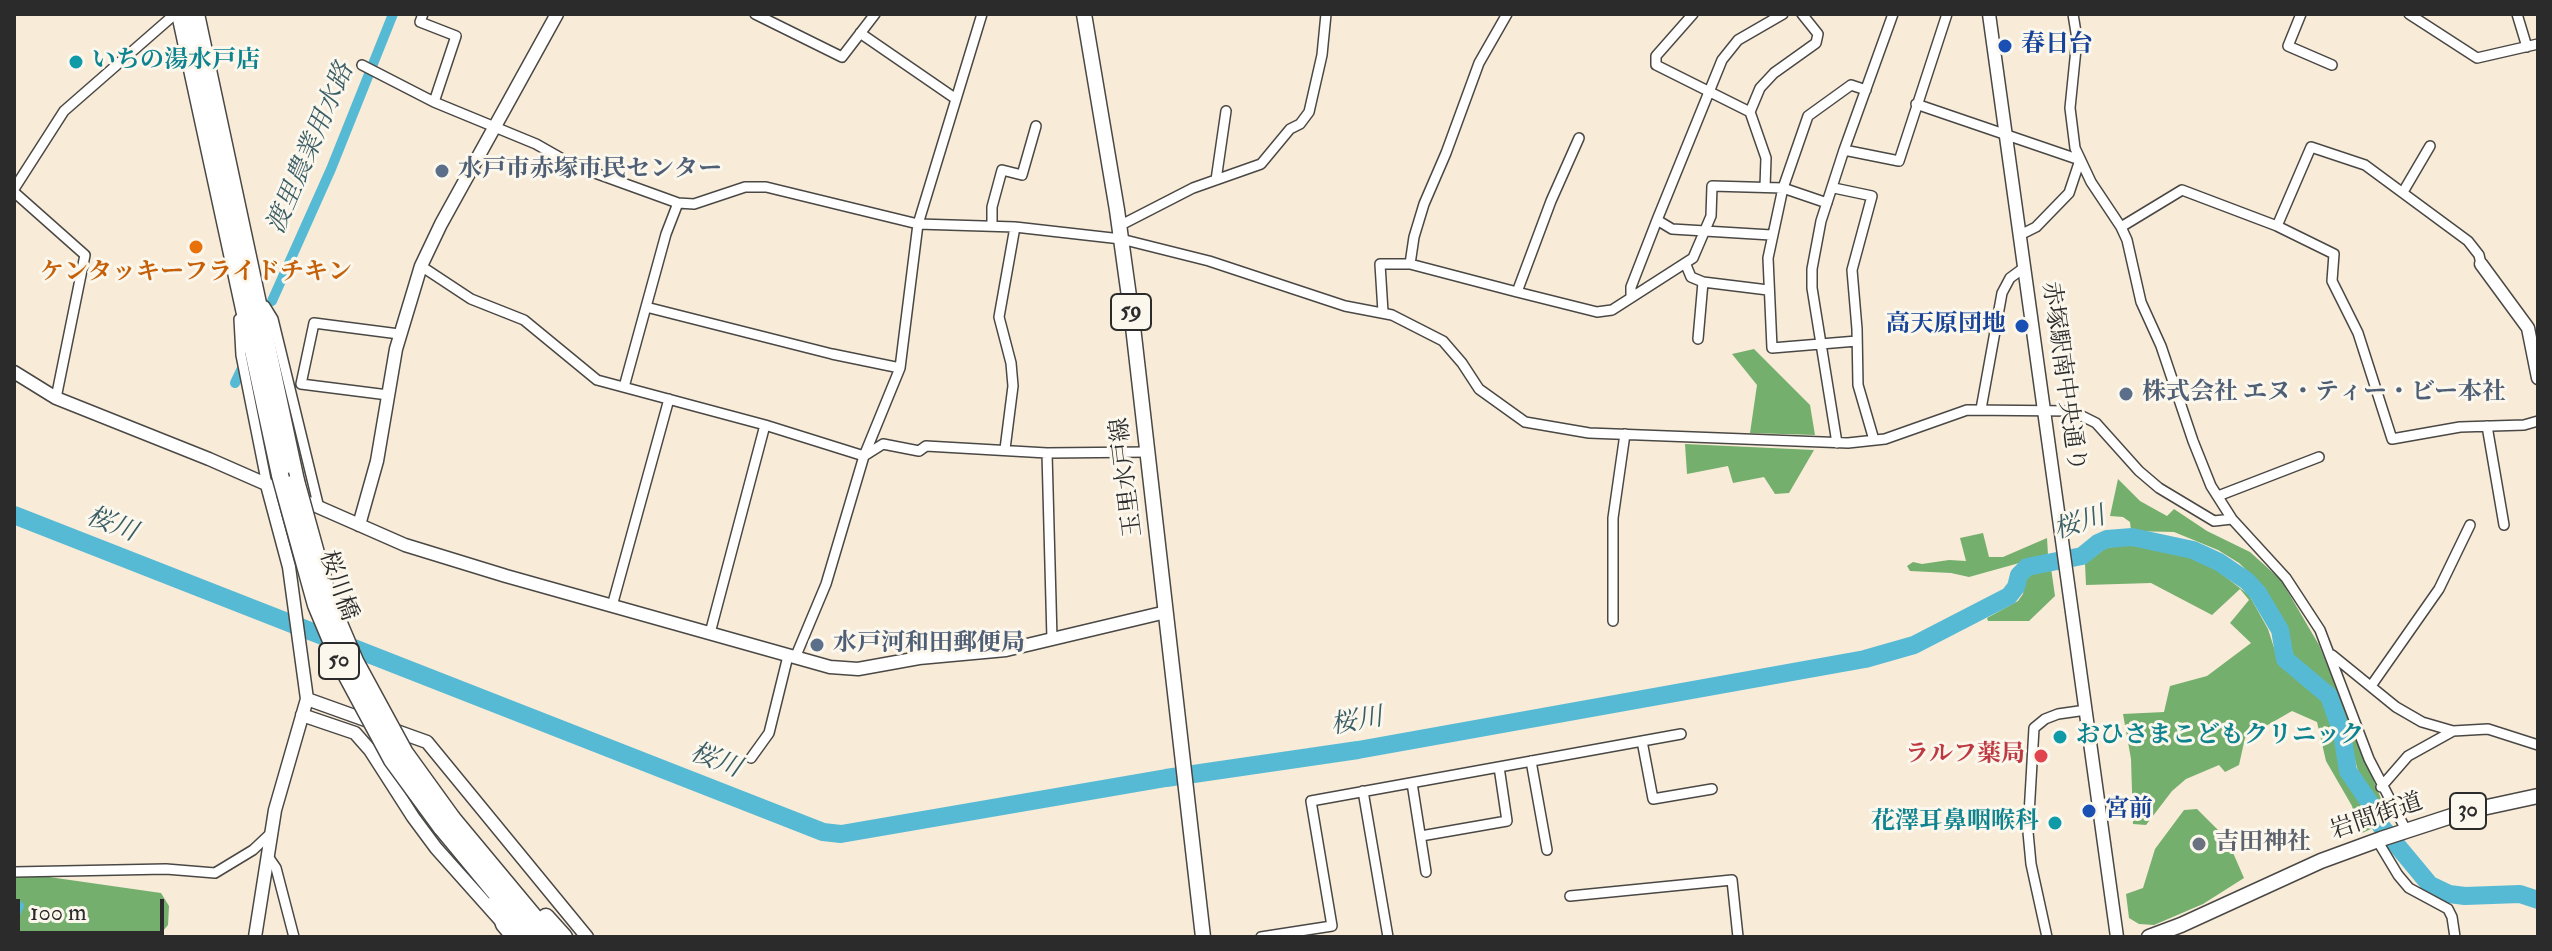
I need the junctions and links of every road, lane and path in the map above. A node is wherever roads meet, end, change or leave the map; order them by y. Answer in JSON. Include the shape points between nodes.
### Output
{"nodes":[{"id":1,"x":177,"y":14,"type":"edge"},
{"id":2,"x":196,"y":14,"type":"edge"},
{"id":3,"x":423,"y":14,"type":"edge"},
{"id":4,"x":557,"y":14,"type":"edge"},
{"id":5,"x":755,"y":14,"type":"edge"},
{"id":6,"x":875,"y":14,"type":"edge"},
{"id":7,"x":982,"y":14,"type":"edge"},
{"id":8,"x":1084,"y":14,"type":"edge"},
{"id":9,"x":1326,"y":14,"type":"edge"},
{"id":10,"x":1507,"y":14,"type":"edge"},
{"id":11,"x":1693,"y":14,"type":"edge"},
{"id":12,"x":1783,"y":14,"type":"edge"},
{"id":13,"x":1802,"y":14,"type":"edge"},
{"id":14,"x":1893,"y":14,"type":"edge"},
{"id":15,"x":1947,"y":14,"type":"edge"},
{"id":16,"x":1989,"y":14,"type":"edge"},
{"id":17,"x":2073,"y":14,"type":"edge"},
{"id":18,"x":2301,"y":14,"type":"edge"},
{"id":19,"x":2409,"y":14,"type":"edge"},
{"id":20,"x":2517,"y":14,"type":"edge"},
{"id":21,"x":860,"y":33,"type":"junction"},
{"id":22,"x":2538,"y":44,"type":"edge"},
{"id":23,"x":2527,"y":47,"type":"junction"},
{"id":24,"x":362,"y":65,"type":"dead end"},
{"id":25,"x":2332,"y":65,"type":"dead end"},
{"id":26,"x":1866,"y":90,"type":"junction"},
{"id":27,"x":1707,"y":92,"type":"junction"},
{"id":28,"x":956,"y":99,"type":"junction"},
{"id":29,"x":434,"y":102,"type":"junction"},
{"id":30,"x":1916,"y":104,"type":"junction"},
{"id":31,"x":1226,"y":111,"type":"dead end"},
{"id":32,"x":1750,"y":112,"type":"junction"},
{"id":33,"x":495,"y":126,"type":"junction"},
{"id":34,"x":1036,"y":126,"type":"dead end"},
{"id":35,"x":2006,"y":133,"type":"junction"},
{"id":36,"x":1579,"y":138,"type":"dead end"},
{"id":37,"x":2430,"y":146,"type":"dead end"},
{"id":38,"x":1844,"y":150,"type":"junction"},
{"id":39,"x":2080,"y":160,"type":"junction"},
{"id":40,"x":1216,"y":180,"type":"junction"},
{"id":41,"x":1765,"y":187,"type":"junction"},
{"id":42,"x":1783,"y":188,"type":"junction"},
{"id":43,"x":1834,"y":188,"type":"junction"},
{"id":44,"x":14,"y":190,"type":"edge"},
{"id":45,"x":2403,"y":192,"type":"junction"},
{"id":46,"x":678,"y":203,"type":"junction"},
{"id":47,"x":1827,"y":203,"type":"junction"},
{"id":48,"x":1657,"y":220,"type":"junction"},
{"id":49,"x":918,"y":224,"type":"junction"},
{"id":50,"x":992,"y":226,"type":"junction"},
{"id":51,"x":2277,"y":226,"type":"junction"},
{"id":52,"x":1015,"y":227,"type":"junction"},
{"id":53,"x":2121,"y":227,"type":"junction"},
{"id":54,"x":1120,"y":232,"type":"junction"},
{"id":55,"x":1703,"y":232,"type":"junction"},
{"id":56,"x":1771,"y":235,"type":"junction"},
{"id":57,"x":2020,"y":235,"type":"junction"},
{"id":58,"x":1410,"y":264,"type":"junction"},
{"id":59,"x":2481,"y":264,"type":"joint"},
{"id":60,"x":1686,"y":265,"type":"junction"},
{"id":61,"x":421,"y":266,"type":"junction"},
{"id":62,"x":2025,"y":267,"type":"junction"},
{"id":63,"x":1703,"y":282,"type":"junction"},
{"id":64,"x":1768,"y":290,"type":"junction"},
{"id":65,"x":1517,"y":292,"type":"junction"},
{"id":66,"x":1631,"y":297,"type":"junction"},
{"id":67,"x":251,"y":303,"type":"junction"},
{"id":68,"x":646,"y":307,"type":"junction"},
{"id":69,"x":1383,"y":312,"type":"junction"},
{"id":70,"x":399,"y":334,"type":"junction"},
{"id":71,"x":1698,"y":339,"type":"dead end"},
{"id":72,"x":1857,"y":341,"type":"junction"},
{"id":73,"x":1822,"y":343,"type":"junction"},
{"id":74,"x":900,"y":368,"type":"junction"},
{"id":75,"x":14,"y":372,"type":"edge"},
{"id":76,"x":2538,"y":378,"type":"edge"},
{"id":77,"x":624,"y":387,"type":"junction"},
{"id":78,"x":388,"y":395,"type":"junction"},
{"id":79,"x":56,"y":398,"type":"junction"},
{"id":80,"x":669,"y":399,"type":"junction"},
{"id":81,"x":1981,"y":409,"type":"junction"},
{"id":82,"x":2044,"y":410,"type":"junction"},
{"id":83,"x":2538,"y":422,"type":"edge"},
{"id":84,"x":765,"y":425,"type":"junction"},
{"id":85,"x":2487,"y":426,"type":"junction"},
{"id":86,"x":1625,"y":434,"type":"junction"},
{"id":87,"x":1874,"y":440,"type":"junction"},
{"id":88,"x":1837,"y":443,"type":"junction"},
{"id":89,"x":1005,"y":449,"type":"junction"},
{"id":90,"x":1148,"y":452,"type":"junction"},
{"id":91,"x":1047,"y":453,"type":"junction"},
{"id":92,"x":864,"y":456,"type":"junction"},
{"id":93,"x":2319,"y":457,"type":"dead end"},
{"id":94,"x":274,"y":480,"type":"junction"},
{"id":95,"x":2218,"y":496,"type":"junction"},
{"id":96,"x":319,"y":508,"type":"junction"},
{"id":97,"x":2232,"y":519,"type":"junction"},
{"id":98,"x":359,"y":525,"type":"junction"},
{"id":99,"x":2470,"y":525,"type":"dead end"},
{"id":100,"x":2504,"y":525,"type":"dead end"},
{"id":101,"x":612,"y":606,"type":"junction"},
{"id":102,"x":1166,"y":612,"type":"junction"},
{"id":103,"x":1613,"y":621,"type":"dead end"},
{"id":104,"x":710,"y":633,"type":"junction"},
{"id":105,"x":1052,"y":639,"type":"junction"},
{"id":106,"x":2332,"y":655,"type":"junction"},
{"id":107,"x":792,"y":657,"type":"junction"},
{"id":108,"x":2371,"y":686,"type":"junction"},
{"id":109,"x":307,"y":699,"type":"junction"},
{"id":110,"x":2086,"y":710,"type":"junction"},
{"id":111,"x":302,"y":715,"type":"junction"},
{"id":112,"x":2453,"y":731,"type":"junction"},
{"id":113,"x":1681,"y":734,"type":"dead end"},
{"id":114,"x":1642,"y":741,"type":"junction"},
{"id":115,"x":2538,"y":745,"type":"edge"},
{"id":116,"x":751,"y":758,"type":"dead end"},
{"id":117,"x":1531,"y":761,"type":"junction"},
{"id":118,"x":1499,"y":767,"type":"junction"},
{"id":119,"x":1412,"y":783,"type":"junction"},
{"id":120,"x":2381,"y":787,"type":"junction"},
{"id":121,"x":1712,"y":789,"type":"dead end"},
{"id":122,"x":1363,"y":791,"type":"junction"},
{"id":123,"x":2538,"y":796,"type":"edge"},
{"id":124,"x":446,"y":823,"type":"junction"},
{"id":125,"x":2402,"y":832,"type":"junction"},
{"id":126,"x":271,"y":833,"type":"junction"},
{"id":127,"x":1421,"y":836,"type":"junction"},
{"id":128,"x":2379,"y":840,"type":"junction"},
{"id":129,"x":1547,"y":850,"type":"dead end"},
{"id":130,"x":267,"y":855,"type":"junction"},
{"id":131,"x":14,"y":872,"type":"edge"},
{"id":132,"x":1426,"y":872,"type":"dead end"},
{"id":133,"x":497,"y":883,"type":"junction"},
{"id":134,"x":1570,"y":896,"type":"dead end"},
{"id":135,"x":510,"y":931,"type":"edge"},
{"id":136,"x":255,"y":937,"type":"edge"},
{"id":137,"x":294,"y":937,"type":"edge"},
{"id":138,"x":532,"y":937,"type":"edge"},
{"id":139,"x":551,"y":937,"type":"edge"},
{"id":140,"x":564,"y":937,"type":"edge"},
{"id":141,"x":587,"y":937,"type":"edge"},
{"id":142,"x":1203,"y":937,"type":"edge"},
{"id":143,"x":1261,"y":937,"type":"edge"},
{"id":144,"x":1388,"y":937,"type":"edge"},
{"id":145,"x":1738,"y":937,"type":"edge"},
{"id":146,"x":2047,"y":937,"type":"edge"},
{"id":147,"x":2117,"y":937,"type":"edge"},
{"id":148,"x":2149,"y":937,"type":"edge"},
{"id":149,"x":2455,"y":937,"type":"edge"}],
"edges":[{"from":1,"to":44,"type":"street","via":[[64,111]]},
{"from":1,"to":67,"type":"highway","number":"50"},
{"from":2,"to":67,"type":"highway","number":"50"},
{"from":3,"to":29,"type":"street","via":[[420,22],[456,36]]},
{"from":4,"to":33,"type":"street"},
{"from":5,"to":21,"type":"street","via":[[842,57]]},
{"from":6,"to":21,"type":"street"},
{"from":7,"to":28,"type":"street"},
{"from":8,"to":54,"type":"main road","name":"玉里水戸線","number":"59"},
{"from":9,"to":40,"type":"street","via":[[1309,112],[1261,164]]},
{"from":10,"to":58,"type":"street","via":[[1479,63],[1424,204]]},
{"from":11,"to":27,"type":"street","via":[[1656,56],[1656,65]]},
{"from":12,"to":27,"type":"street","via":[[1738,40]]},
{"from":13,"to":32,"type":"street","via":[[1818,34],[1816,43],[1774,73],[1760,88]]},
{"from":14,"to":26,"type":"street"},
{"from":15,"to":30,"type":"street"},
{"from":16,"to":35,"type":"street","name":"赤塚駅南中央通り"},
{"from":17,"to":39,"type":"street","via":[[2077,39],[2070,108]]},
{"from":18,"to":25,"type":"street","via":[[2288,46]]},
{"from":19,"to":23,"type":"street","via":[[2477,58]]},
{"from":20,"to":23,"type":"street"},
{"from":21,"to":28,"type":"street"},
{"from":22,"to":23,"type":"street"},
{"from":24,"to":29,"type":"street"},
{"from":26,"to":38,"type":"street"},
{"from":26,"to":42,"type":"street","via":[[1851,85],[1808,116]]},
{"from":27,"to":32,"type":"street"},
{"from":27,"to":48,"type":"street"},
{"from":28,"to":49,"type":"street"},
{"from":29,"to":33,"type":"street"},
{"from":30,"to":35,"type":"street"},
{"from":30,"to":38,"type":"street","via":[[1899,161]]},
{"from":31,"to":40,"type":"street"},
{"from":32,"to":41,"type":"street","via":[[1766,158]]},
{"from":33,"to":46,"type":"street","via":[[573,165]]},
{"from":33,"to":61,"type":"street"},
{"from":34,"to":50,"type":"street","via":[[1022,175],[1002,170]]},
{"from":35,"to":39,"type":"street"},
{"from":35,"to":57,"type":"street","name":"赤塚駅南中央通り"},
{"from":36,"to":65,"type":"street"},
{"from":37,"to":45,"type":"street"},
{"from":38,"to":43,"type":"street"},
{"from":39,"to":53,"type":"street"},
{"from":39,"to":57,"type":"street","via":[[2069,193],[2036,227]]},
{"from":40,"to":54,"type":"street"},
{"from":41,"to":42,"type":"street"},
{"from":41,"to":55,"type":"street","via":[[1712,186],[1711,216]]},
{"from":42,"to":47,"type":"street"},
{"from":42,"to":56,"type":"street"},
{"from":43,"to":47,"type":"street"},
{"from":43,"to":72,"type":"street","via":[[1872,196],[1852,270]]},
{"from":44,"to":79,"type":"street","via":[[85,255]]},
{"from":45,"to":51,"type":"street","via":[[2365,165],[2311,147]]},
{"from":45,"to":59,"type":"street","via":[[2468,241]]},
{"from":46,"to":49,"type":"street","via":[[766,187]]},
{"from":46,"to":68,"type":"street"},
{"from":47,"to":73,"type":"street","via":[[1812,269]]},
{"from":48,"to":55,"type":"street","via":[[1672,229]]},
{"from":48,"to":66,"type":"street"},
{"from":49,"to":50,"type":"street"},
{"from":49,"to":74,"type":"street"},
{"from":50,"to":52,"type":"street"},
{"from":51,"to":53,"type":"street","via":[[2182,190]]},
{"from":51,"to":85,"type":"street","via":[[2334,254],[2332,281],[2358,333],[2392,439]]},
{"from":52,"to":54,"type":"street"},
{"from":52,"to":89,"type":"street","via":[[999,317],[1013,386]]},
{"from":53,"to":95,"type":"street","via":[[2141,302]]},
{"from":54,"to":69,"type":"street","via":[[1345,306]]},
{"from":54,"to":90,"type":"main road","name":"玉里水戸線","number":"59"},
{"from":55,"to":56,"type":"street"},
{"from":55,"to":60,"type":"street"},
{"from":56,"to":64,"type":"street"},
{"from":57,"to":62,"type":"street","name":"赤塚駅南中央通り"},
{"from":58,"to":65,"type":"street"},
{"from":58,"to":69,"type":"street","via":[[1380,264]]},
{"from":59,"to":76,"type":"street","via":[[2528,328]]},
{"from":60,"to":63,"type":"street","via":[[1691,277]]},
{"from":60,"to":66,"type":"street"},
{"from":61,"to":70,"type":"street"},
{"from":61,"to":77,"type":"street","via":[[471,299],[524,320],[597,380]]},
{"from":62,"to":81,"type":"street","via":[[2002,293]]},
{"from":62,"to":82,"type":"street","name":"赤塚駅南中央通り"},
{"from":63,"to":64,"type":"street"},
{"from":63,"to":71,"type":"street"},
{"from":64,"to":73,"type":"street","via":[[1772,348]]},
{"from":65,"to":66,"type":"street","via":[[1597,312],[1612,310]]},
{"from":67,"to":94,"type":"highway","number":"50"},
{"from":67,"to":96,"type":"street","via":[[265,306],[273,319]]},
{"from":67,"to":124,"type":"highway","name":"桜川橋","number":"50","bridge":true,"via":[[329,600],[355,661]]},
{"from":68,"to":74,"type":"street"},
{"from":68,"to":77,"type":"street"},
{"from":69,"to":86,"type":"street","via":[[1443,341],[1479,389],[1525,422]]},
{"from":70,"to":78,"type":"street"},
{"from":70,"to":78,"type":"street","via":[[314,323],[301,384]]},
{"from":72,"to":73,"type":"street"},
{"from":72,"to":87,"type":"street","via":[[1858,385]]},
{"from":73,"to":88,"type":"street"},
{"from":74,"to":92,"type":"street"},
{"from":75,"to":79,"type":"street"},
{"from":77,"to":80,"type":"street"},
{"from":78,"to":98,"type":"street"},
{"from":79,"to":94,"type":"street"},
{"from":80,"to":84,"type":"street"},
{"from":80,"to":101,"type":"street"},
{"from":81,"to":82,"type":"street"},
{"from":81,"to":87,"type":"street"},
{"from":82,"to":97,"type":"street","via":[[2087,417],[2159,488],[2214,521]]},
{"from":82,"to":110,"type":"street","name":"赤塚駅南中央通り"},
{"from":83,"to":85,"type":"street"},
{"from":84,"to":92,"type":"street"},
{"from":84,"to":104,"type":"street"},
{"from":85,"to":100,"type":"street"},
{"from":86,"to":88,"type":"street"},
{"from":86,"to":103,"type":"street","via":[[1613,518]]},
{"from":87,"to":88,"type":"street"},
{"from":89,"to":91,"type":"street"},
{"from":89,"to":92,"type":"street","via":[[926,446],[919,451],[883,444]]},
{"from":90,"to":91,"type":"street"},
{"from":90,"to":102,"type":"main road","name":"玉里水戸線","number":"59"},
{"from":91,"to":105,"type":"street"},
{"from":92,"to":107,"type":"street","via":[[826,584]]},
{"from":93,"to":95,"type":"street"},
{"from":94,"to":96,"type":"street"},
{"from":94,"to":109,"type":"street"},
{"from":94,"to":124,"type":"highway","name":"桜川橋","number":"50","bridge":true,"via":[[342,667],[392,760]]},
{"from":95,"to":97,"type":"street"},
{"from":96,"to":98,"type":"street"},
{"from":97,"to":106,"type":"street","via":[[2299,594]]},
{"from":98,"to":101,"type":"street","via":[[431,554]]},
{"from":99,"to":108,"type":"street","via":[[2439,589]]},
{"from":101,"to":104,"type":"street"},
{"from":102,"to":105,"type":"street"},
{"from":102,"to":142,"type":"main road","name":"玉里水戸線","number":"59"},
{"from":104,"to":107,"type":"street"},
{"from":105,"to":107,"type":"street","via":[[858,669]]},
{"from":106,"to":108,"type":"street"},
{"from":106,"to":120,"type":"street"},
{"from":107,"to":116,"type":"street","via":[[769,733]]},
{"from":108,"to":112,"type":"street","via":[[2422,722]]},
{"from":109,"to":111,"type":"street"},
{"from":109,"to":141,"type":"street","via":[[427,742]]},
{"from":110,"to":146,"type":"street","via":[[2058,714],[2034,728],[2028,832]]},
{"from":110,"to":147,"type":"street","name":"赤塚駅南中央通り"},
{"from":111,"to":126,"type":"street"},
{"from":111,"to":135,"type":"street","via":[[355,733],[436,848]]},
{"from":112,"to":115,"type":"street","via":[[2488,729]]},
{"from":112,"to":120,"type":"street","via":[[2408,756]]},
{"from":113,"to":114,"type":"street"},
{"from":114,"to":117,"type":"street"},
{"from":114,"to":121,"type":"street","via":[[1653,799]]},
{"from":117,"to":118,"type":"street"},
{"from":117,"to":129,"type":"street"},
{"from":118,"to":119,"type":"street"},
{"from":118,"to":127,"type":"street","via":[[1507,821]]},
{"from":119,"to":122,"type":"street"},
{"from":119,"to":127,"type":"street"},
{"from":120,"to":125,"type":"street"},
{"from":122,"to":143,"type":"street","via":[[1311,801],[1332,926]]},
{"from":122,"to":144,"type":"street"},
{"from":123,"to":125,"type":"main road","name":"岩間街道","number":"30"},
{"from":124,"to":133,"type":"highway","number":"50"},
{"from":125,"to":128,"type":"main road","name":"岩間街道","number":"30"},
{"from":126,"to":130,"type":"street"},
{"from":126,"to":131,"type":"street","via":[[215,873]]},
{"from":127,"to":132,"type":"street"},
{"from":128,"to":148,"type":"main road","name":"岩間街道","number":"30"},
{"from":128,"to":149,"type":"street","via":[[2409,888],[2448,909]]},
{"from":130,"to":136,"type":"street"},
{"from":130,"to":137,"type":"street","via":[[276,868]]},
{"from":133,"to":135,"type":"highway"},
{"from":133,"to":138,"type":"highway","number":"50"},
{"from":133,"to":139,"type":"highway","number":"50"},
{"from":133,"to":140,"type":"highway","via":[[525,896]]},
{"from":134,"to":145,"type":"street","via":[[1732,880]]}]}
